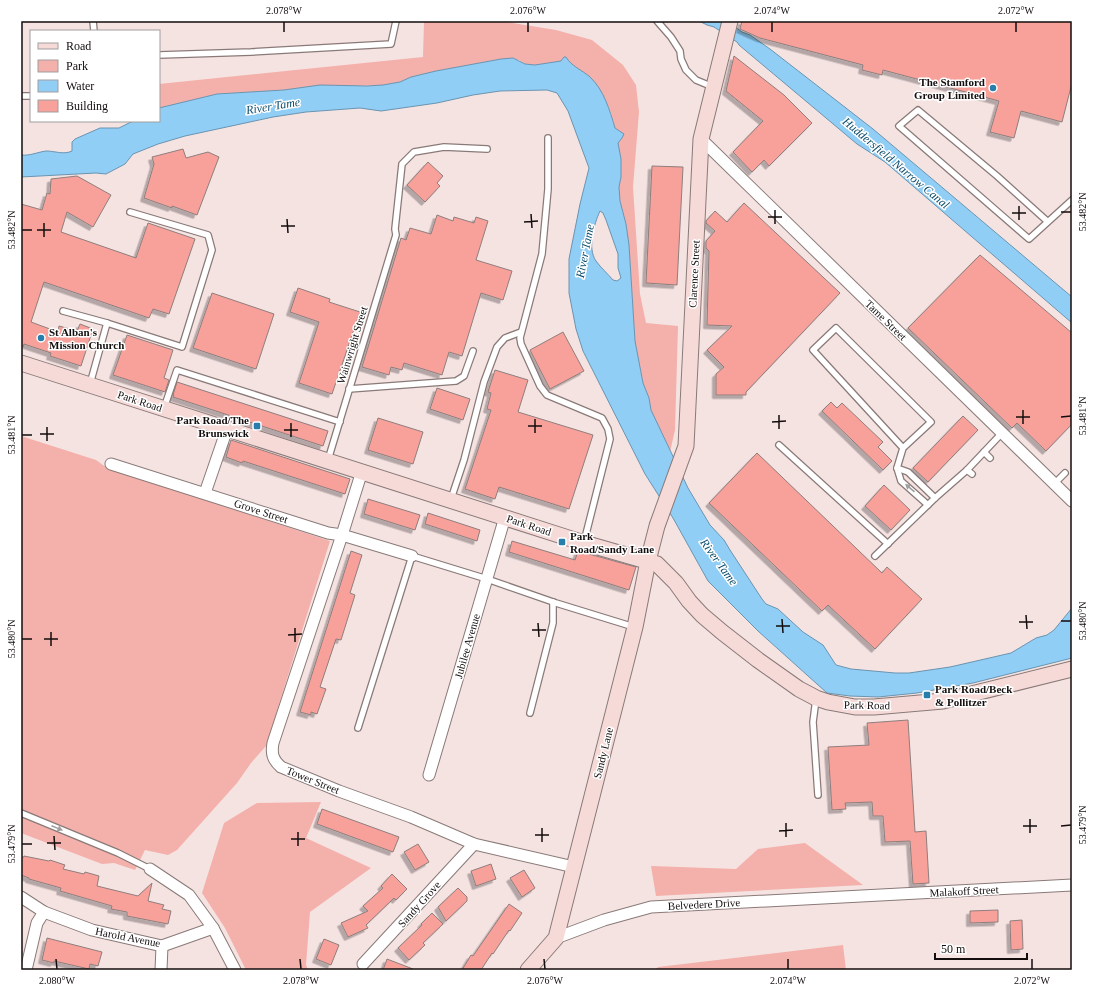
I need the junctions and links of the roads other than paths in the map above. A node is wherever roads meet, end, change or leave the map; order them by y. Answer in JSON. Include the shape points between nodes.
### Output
{"nodes":[{"id":1,"x":396,"y":21,"type":"edge"},
{"id":2,"x":657,"y":21,"type":"edge"},
{"id":3,"x":730,"y":21,"type":"edge"},
{"id":4,"x":160,"y":55,"type":"edge"},
{"id":5,"x":713,"y":87,"type":"junction"},
{"id":6,"x":548,"y":138,"type":"dead end"},
{"id":7,"x":701,"y":139,"type":"junction"},
{"id":8,"x":487,"y":149,"type":"dead end"},
{"id":9,"x":1072,"y":200,"type":"edge"},
{"id":10,"x":130,"y":212,"type":"dead end"},
{"id":11,"x":1047,"y":221,"type":"junction"},
{"id":12,"x":63,"y":311,"type":"dead end"},
{"id":13,"x":107,"y":324,"type":"junction"},
{"id":14,"x":521,"y":332,"type":"junction"},
{"id":15,"x":473,"y":351,"type":"dead end"},
{"id":16,"x":21,"y":363,"type":"edge"},
{"id":17,"x":90,"y":385,"type":"junction"},
{"id":18,"x":350,"y":389,"type":"junction"},
{"id":19,"x":164,"y":409,"type":"junction"},
{"id":20,"x":340,"y":422,"type":"junction"},
{"id":21,"x":227,"y":429,"type":"junction"},
{"id":22,"x":1002,"y":433,"type":"junction"},
{"id":23,"x":779,"y":445,"type":"dead end"},
{"id":24,"x":903,"y":448,"type":"junction"},
{"id":25,"x":984,"y":452,"type":"junction"},
{"id":26,"x":990,"y":458,"type":"dead end"},
{"id":27,"x":328,"y":460,"type":"junction"},
{"id":28,"x":111,"y":464,"type":"dead end"},
{"id":29,"x":897,"y":468,"type":"junction"},
{"id":30,"x":967,"y":470,"type":"junction"},
{"id":31,"x":362,"y":471,"type":"junction"},
{"id":32,"x":1065,"y":473,"type":"dead end"},
{"id":33,"x":972,"y":474,"type":"dead end"},
{"id":34,"x":1054,"y":484,"type":"junction"},
{"id":35,"x":205,"y":493,"type":"junction"},
{"id":36,"x":935,"y":498,"type":"junction"},
{"id":37,"x":451,"y":500,"type":"junction"},
{"id":38,"x":1072,"y":502,"type":"edge"},
{"id":39,"x":928,"y":505,"type":"junction"},
{"id":40,"x":505,"y":517,"type":"junction"},
{"id":41,"x":657,"y":526,"type":"joint"},
{"id":42,"x":342,"y":535,"type":"junction"},
{"id":43,"x":584,"y":543,"type":"junction"},
{"id":44,"x":888,"y":544,"type":"junction"},
{"id":45,"x":412,"y":556,"type":"junction"},
{"id":46,"x":876,"y":556,"type":"dead end"},
{"id":47,"x":648,"y":561,"type":"junction"},
{"id":48,"x":487,"y":579,"type":"junction"},
{"id":49,"x":553,"y":602,"type":"junction"},
{"id":50,"x":635,"y":627,"type":"junction"},
{"id":51,"x":1072,"y":669,"type":"edge"},
{"id":52,"x":816,"y":698,"type":"junction"},
{"id":53,"x":530,"y":713,"type":"dead end"},
{"id":54,"x":358,"y":728,"type":"dead end"},
{"id":55,"x":429,"y":775,"type":"dead end"},
{"id":56,"x":818,"y":795,"type":"dead end"},
{"id":57,"x":21,"y":813,"type":"edge"},
{"id":58,"x":474,"y":844,"type":"junction"},
{"id":59,"x":574,"y":867,"type":"junction"},
{"id":60,"x":150,"y":869,"type":"joint"},
{"id":61,"x":1072,"y":885,"type":"edge"},
{"id":62,"x":857,"y":896,"type":"joint"},
{"id":63,"x":21,"y":897,"type":"edge"},
{"id":64,"x":44,"y":912,"type":"junction"},
{"id":65,"x":213,"y":928,"type":"junction"},
{"id":66,"x":556,"y":938,"type":"junction"},
{"id":67,"x":162,"y":946,"type":"junction"},
{"id":68,"x":363,"y":964,"type":"dead end"},
{"id":69,"x":26,"y":970,"type":"edge"},
{"id":70,"x":161,"y":970,"type":"edge"},
{"id":71,"x":235,"y":970,"type":"edge"},
{"id":72,"x":528,"y":970,"type":"edge"}],
"edges":[{"from":1,"to":4,"type":"lane","via":[[391,44]]},
{"from":2,"to":5,"type":"lane","via":[[680,51],[686,70],[696,80]]},
{"from":3,"to":5,"type":"main road","name":"Clarence Street"},
{"from":5,"to":7,"type":"main road","name":"Clarence Street"},
{"from":6,"to":14,"type":"lane","via":[[548,189],[542,254]]},
{"from":7,"to":22,"type":"street","name":"Tame Street"},
{"from":7,"to":41,"type":"main road","name":"Clarence Street","via":[[686,446]]},
{"from":8,"to":18,"type":"lane","name":"Wainwright Street","via":[[444,147],[414,152],[402,164],[396,235]]},
{"from":9,"to":11,"type":"lane"},
{"from":10,"to":13,"type":"lane","via":[[208,235],[212,250],[182,347]]},
{"from":11,"to":11,"type":"lane","via":[[1029,239],[899,126],[918,110]]},
{"from":12,"to":13,"type":"lane"},
{"from":13,"to":17,"type":"lane"},
{"from":14,"to":37,"type":"lane","via":[[505,338],[497,347],[484,382]]},
{"from":14,"to":43,"type":"lane","via":[[521,344],[540,386],[547,395],[602,418],[608,429],[610,439]]},
{"from":15,"to":18,"type":"lane","via":[[464,376],[456,381]]},
{"from":16,"to":17,"type":"main road","name":"Park Road"},
{"from":17,"to":19,"type":"main road","name":"Park Road"},
{"from":18,"to":20,"type":"lane","name":"Wainwright Street"},
{"from":19,"to":20,"type":"lane","via":[[176,370]]},
{"from":19,"to":21,"type":"main road","name":"Park Road"},
{"from":20,"to":27,"type":"lane","name":"Wainwright Street"},
{"from":21,"to":27,"type":"main road","name":"Park Road"},
{"from":21,"to":35,"type":"street"},
{"from":22,"to":25,"type":"lane"},
{"from":22,"to":34,"type":"street","name":"Tame Street"},
{"from":23,"to":44,"type":"lane"},
{"from":24,"to":24,"type":"lane","via":[[813,350],[836,328],[931,422]]},
{"from":24,"to":29,"type":"lane"},
{"from":25,"to":26,"type":"lane"},
{"from":25,"to":30,"type":"lane"},
{"from":27,"to":31,"type":"main road","name":"Park Road"},
{"from":28,"to":35,"type":"street","name":"Grove Street"},
{"from":29,"to":36,"type":"lane","via":[[908,472]]},
{"from":39,"to":29,"type":"lane","one_way":true,"via":[[901,481]]},
{"from":30,"to":33,"type":"lane"},
{"from":30,"to":36,"type":"lane"},
{"from":31,"to":37,"type":"main road","name":"Park Road"},
{"from":31,"to":42,"type":"street","name":"Tower Street"},
{"from":32,"to":34,"type":"lane"},
{"from":34,"to":38,"type":"street","name":"Tame Street"},
{"from":35,"to":42,"type":"street","name":"Grove Street","via":[[328,533]]},
{"from":36,"to":39,"type":"lane"},
{"from":37,"to":40,"type":"main road","name":"Park Road"},
{"from":39,"to":44,"type":"lane"},
{"from":40,"to":43,"type":"main road","name":"Park Road"},
{"from":40,"to":48,"type":"street","name":"Jubilee Avenue"},
{"from":41,"to":47,"type":"main road","name":"Sandy Lane"},
{"from":42,"to":45,"type":"street","name":"Grove Street"},
{"from":42,"to":58,"type":"street","name":"Tower Street","via":[[273,743],[274,760],[281,768],[411,816]]},
{"from":43,"to":47,"type":"main road","name":"Park Road"},
{"from":44,"to":46,"type":"lane"},
{"from":45,"to":48,"type":"lane"},
{"from":45,"to":54,"type":"lane"},
{"from":47,"to":50,"type":"main road","name":"Sandy Lane"},
{"from":47,"to":52,"type":"main road","name":"Park Road","via":[[664,570],[702,615],[722,632],[799,689]]},
{"from":48,"to":49,"type":"lane"},
{"from":48,"to":55,"type":"street","name":"Jubilee Avenue"},
{"from":49,"to":50,"type":"lane"},
{"from":49,"to":53,"type":"lane","via":[[552,623]]},
{"from":50,"to":59,"type":"main road","name":"Sandy Lane"},
{"from":51,"to":52,"type":"main road","name":"Park Road","via":[[943,701],[855,707]]},
{"from":52,"to":56,"type":"lane","via":[[813,722]]},
{"from":57,"to":60,"type":"lane","one_way":true,"via":[[118,852]]},
{"from":58,"to":59,"type":"street","name":"Tower Street"},
{"from":58,"to":68,"type":"street","name":"Sandy Grove"},
{"from":59,"to":66,"type":"main road","name":"Sandy Lane"},
{"from":60,"to":65,"type":"street","via":[[189,895]]},
{"from":61,"to":62,"type":"street","name":"Malakoff Street"},
{"from":62,"to":66,"type":"street","name":"Belvedere Drive","via":[[651,907],[604,920]]},
{"from":63,"to":64,"type":"street","name":"Harold Avenue"},
{"from":64,"to":67,"type":"street","name":"Harold Avenue","via":[[92,930]]},
{"from":64,"to":69,"type":"street","via":[[37,924]]},
{"from":65,"to":67,"type":"street","name":"Harold Avenue"},
{"from":65,"to":71,"type":"street"},
{"from":66,"to":72,"type":"main road","name":"Sandy Lane"},
{"from":67,"to":70,"type":"street"}]}
